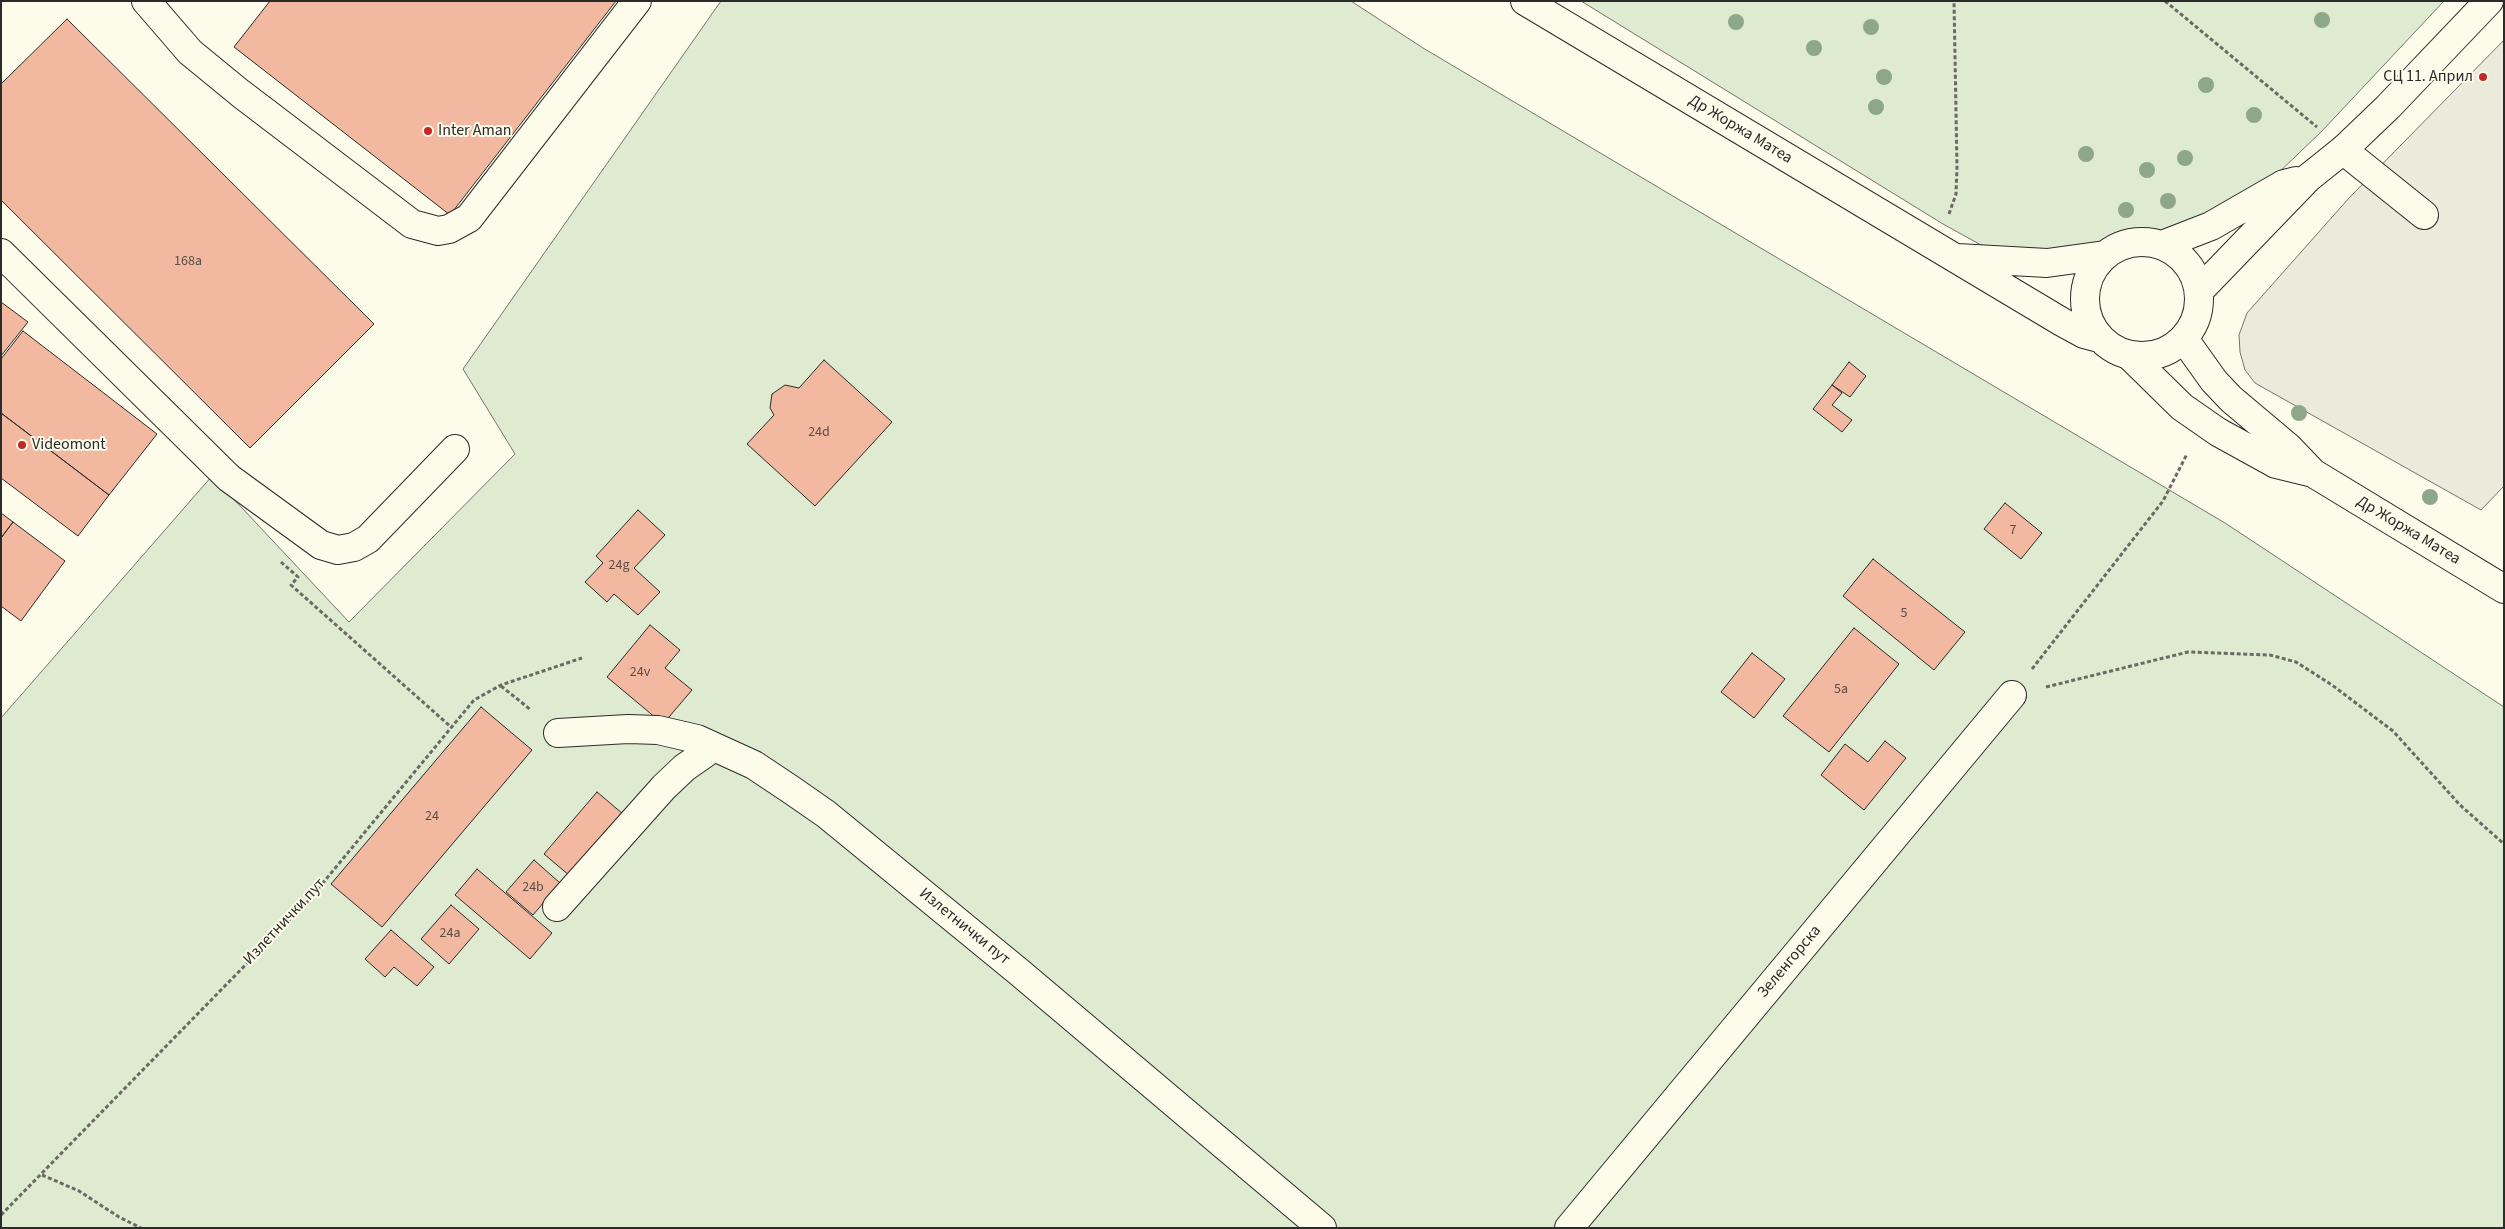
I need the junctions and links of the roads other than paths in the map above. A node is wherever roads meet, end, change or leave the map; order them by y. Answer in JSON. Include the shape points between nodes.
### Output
{"nodes":[{"id":1,"x":146,"y":1,"type":"edge"},
{"id":2,"x":637,"y":1,"type":"edge"},
{"id":3,"x":1525,"y":1,"type":"edge"},
{"id":4,"x":2489,"y":1,"type":"edge"},
{"id":5,"x":2343,"y":150,"type":"junction"},
{"id":6,"x":2308,"y":178,"type":"junction"},
{"id":7,"x":2424,"y":215,"type":"dead end"},
{"id":8,"x":2162,"y":245,"type":"junction"},
{"id":9,"x":1,"y":253,"type":"edge"},
{"id":10,"x":2105,"y":255,"type":"junction"},
{"id":11,"x":1954,"y":258,"type":"junction"},
{"id":12,"x":2199,"y":291,"type":"junction"},
{"id":13,"x":2099,"y":338,"type":"junction"},
{"id":14,"x":2184,"y":339,"type":"junction"},
{"id":15,"x":2130,"y":356,"type":"junction"},
{"id":16,"x":455,"y":449,"type":"dead end"},
{"id":17,"x":2313,"y":474,"type":"junction"},
{"id":18,"x":2504,"y":589,"type":"edge"},
{"id":19,"x":2012,"y":695,"type":"road end"},
{"id":20,"x":558,"y":733,"type":"road end"},
{"id":21,"x":714,"y":746,"type":"junction"},
{"id":22,"x":557,"y":907,"type":"dead end"},
{"id":23,"x":1322,"y":1228,"type":"edge"},
{"id":24,"x":1569,"y":1228,"type":"edge"}],
"edges":[{"from":1,"to":2,"type":"street","via":[[190,52],[412,224],[449,230],[469,218]]},
{"from":3,"to":11,"type":"street","name":"Др Жоржа Матеа"},
{"from":4,"to":5,"type":"street"},
{"from":5,"to":6,"type":"street"},
{"from":5,"to":7,"type":"street"},
{"from":6,"to":8,"type":"street","via":[[2284,184],[2211,226]]},
{"from":6,"to":12,"type":"street"},
{"from":8,"to":10,"type":"street","via":[[2142,242],[2122,245]]},
{"from":8,"to":12,"type":"street","via":[[2189,266]]},
{"from":9,"to":16,"type":"street","via":[[229,478],[321,545],[338,550],[354,547],[368,539]]},
{"from":10,"to":11,"type":"street","name":"Др Жоржа Матеа","via":[[2047,263]]},
{"from":10,"to":13,"type":"street","via":[[2089,278],[2084,305]]},
{"from":11,"to":13,"type":"street","name":"Др Жоржа Матеа","via":[[2062,322]]},
{"from":12,"to":14,"type":"street","via":[[2194,325]]},
{"from":13,"to":15,"type":"street"},
{"from":14,"to":15,"type":"street","via":[[2168,351],[2150,356]]},
{"from":14,"to":17,"type":"street","name":"Др Жоржа Матеа","via":[[2231,399],[2288,447]]},
{"from":15,"to":17,"type":"street","name":"Др Жоржа Матеа","via":[[2164,391],[2202,421],[2276,464]]},
{"from":17,"to":18,"type":"street","name":"Др Жоржа Матеа"},
{"from":19,"to":24,"type":"street","name":"Зеленгорска"},
{"from":20,"to":21,"type":"street","name":"Излетнички пут","via":[[658,730]]},
{"from":21,"to":22,"type":"street","via":[[664,787]]},
{"from":21,"to":23,"type":"street","name":"Излетнички пут","via":[[754,765],[826,814]]}]}
